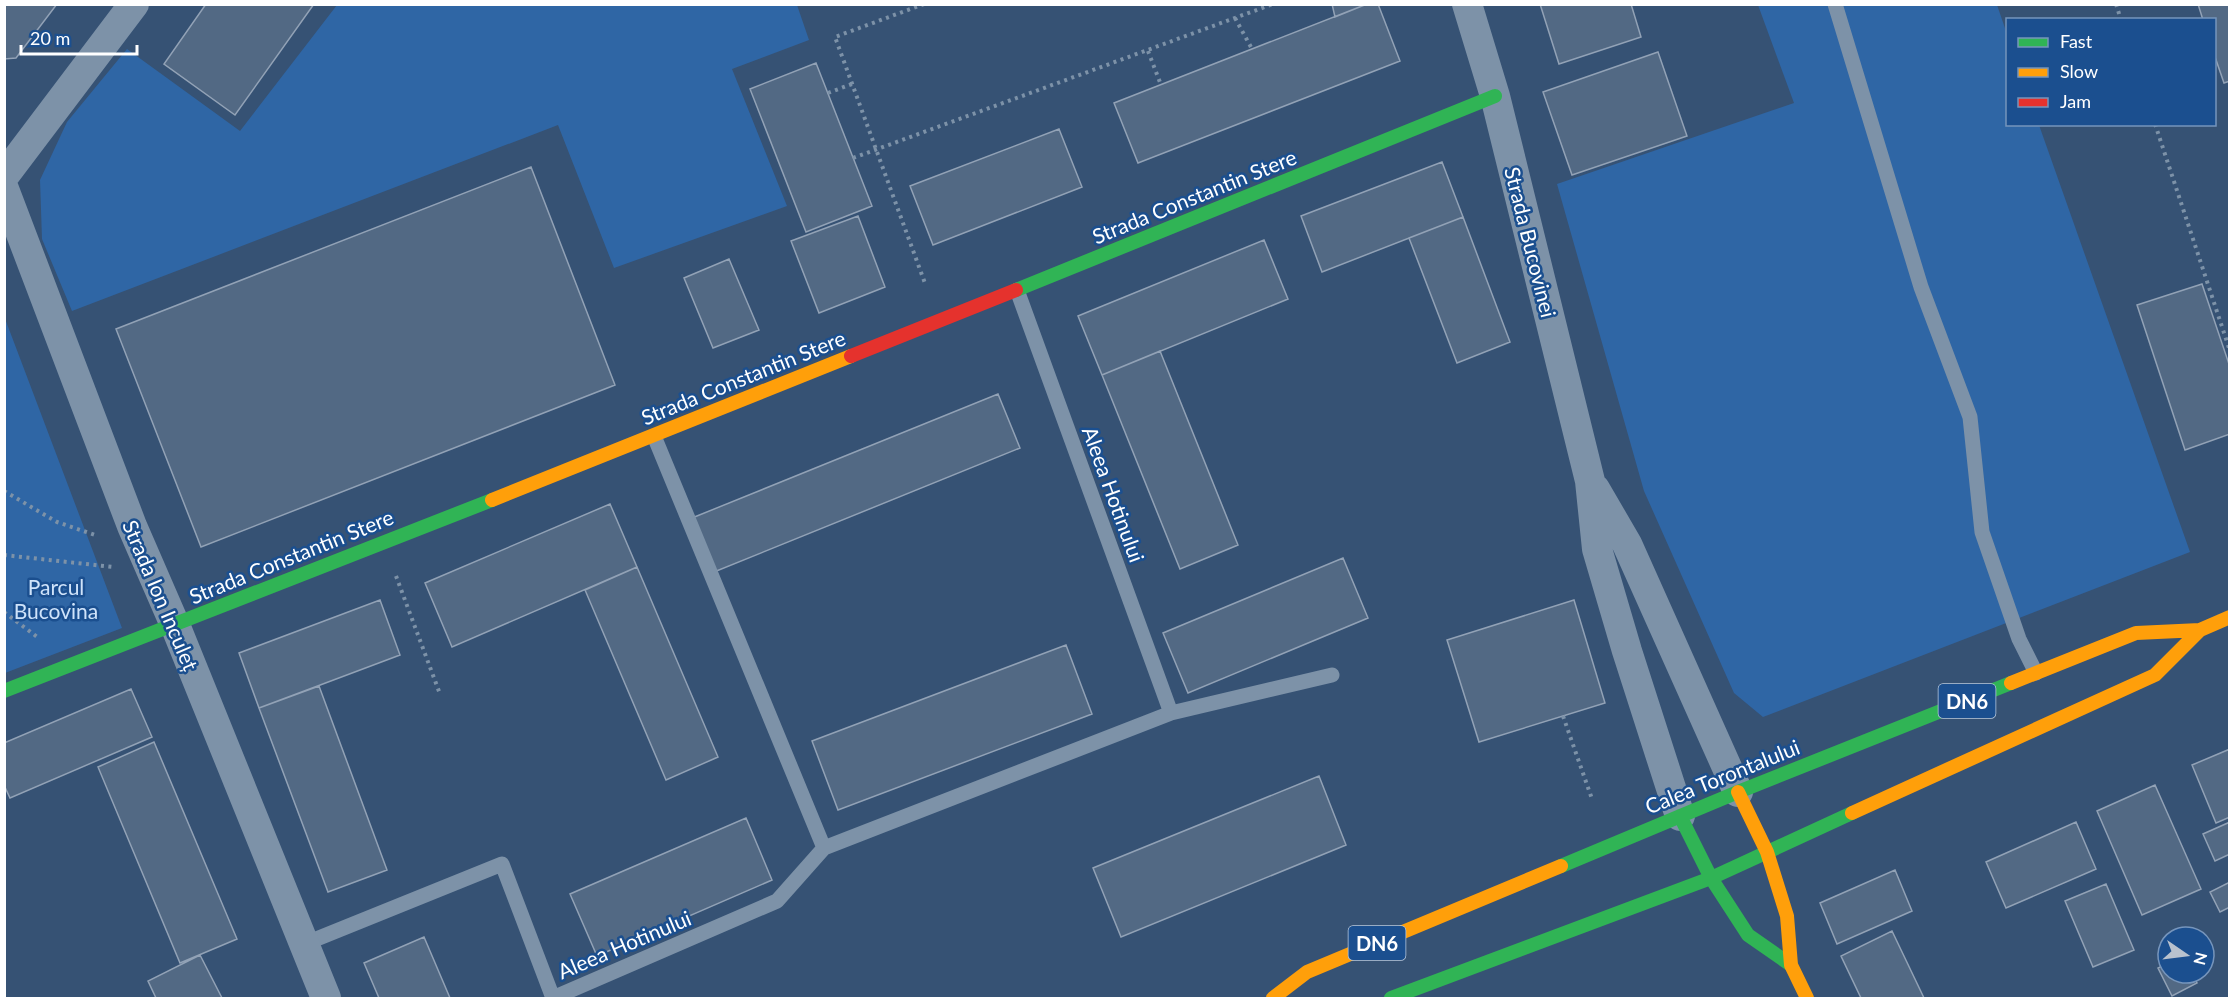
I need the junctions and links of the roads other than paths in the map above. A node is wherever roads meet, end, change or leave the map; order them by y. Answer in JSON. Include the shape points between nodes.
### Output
{"nodes":[{"id":1,"x":134,"y":4,"type":"edge"},
{"id":2,"x":1467,"y":4,"type":"edge"},
{"id":3,"x":1835,"y":4,"type":"edge"},
{"id":4,"x":1495,"y":96,"type":"junction"},
{"id":5,"x":4,"y":176,"type":"edge"},
{"id":6,"x":4,"y":189,"type":"edge"},
{"id":7,"x":1017,"y":290,"type":"junction"},
{"id":8,"x":654,"y":436,"type":"junction"},
{"id":9,"x":1590,"y":481,"type":"junction"},
{"id":10,"x":2229,"y":617,"type":"edge"},
{"id":11,"x":175,"y":625,"type":"junction"},
{"id":12,"x":2200,"y":630,"type":"junction"},
{"id":13,"x":2036,"y":673,"type":"junction"},
{"id":14,"x":1332,"y":675,"type":"dead end"},
{"id":15,"x":4,"y":691,"type":"edge"},
{"id":16,"x":1171,"y":713,"type":"junction"},
{"id":17,"x":1738,"y":792,"type":"junction"},
{"id":18,"x":1680,"y":816,"type":"junction"},
{"id":19,"x":824,"y":848,"type":"junction"},
{"id":20,"x":1767,"y":852,"type":"junction"},
{"id":21,"x":1711,"y":878,"type":"junction"},
{"id":22,"x":304,"y":944,"type":"junction"},
{"id":23,"x":1791,"y":965,"type":"junction"},
{"id":24,"x":326,"y":999,"type":"edge"},
{"id":25,"x":1273,"y":999,"type":"edge"},
{"id":26,"x":1391,"y":999,"type":"edge"},
{"id":27,"x":1807,"y":999,"type":"edge"}],
"edges":[{"from":1,"to":5,"type":"street"},
{"from":2,"to":4,"type":"street","name":"Strada Bucovinei"},
{"from":3,"to":13,"type":"lane","via":[[1921,288],[1970,417],[1982,532],[2019,639]]},
{"from":4,"to":7,"type":"street","name":"Strada Constantin Stere"},
{"from":4,"to":9,"type":"street","name":"Strada Bucovinei"},
{"from":6,"to":11,"type":"street","name":"Strada Ion Inculeț","via":[[132,526]]},
{"from":7,"to":8,"type":"street","name":"Strada Constantin Stere"},
{"from":7,"to":16,"type":"lane","name":"Aleea Hotinului"},
{"from":8,"to":11,"type":"street","name":"Strada Constantin Stere"},
{"from":8,"to":19,"type":"lane"},
{"from":9,"to":17,"type":"street","name":"Strada Bucovinei","via":[[1627,544]]},
{"from":9,"to":18,"type":"street","name":"Strada Bucovinei","via":[[1596,549]]},
{"from":10,"to":12,"type":"street","name":"Calea Torontalului","number":"DN6"},
{"from":11,"to":15,"type":"street","name":"Strada Constantin Stere"},
{"from":11,"to":22,"type":"street","name":"Strada Ion Inculeț"},
{"from":12,"to":13,"type":"street","name":"Calea Torontalului","number":"DN6","via":[[2136,633]]},
{"from":12,"to":20,"type":"street","name":"Calea Torontalului","number":"DN6","via":[[2155,675]]},
{"from":13,"to":17,"type":"street","name":"Calea Torontalului","number":"DN6"},
{"from":14,"to":16,"type":"lane","name":"Aleea Hotinului"},
{"from":16,"to":19,"type":"lane","name":"Aleea Hotinului"},
{"from":17,"to":18,"type":"street","name":"Calea Torontalului","number":"DN6"},
{"from":17,"to":20,"type":"street","name":"Strada Bucovinei"},
{"from":18,"to":21,"type":"street"},
{"from":18,"to":25,"type":"street","name":"Calea Torontalului","number":"DN6","via":[[1307,972]]},
{"from":19,"to":22,"type":"lane","name":"Aleea Hotinului","via":[[777,901],[553,998],[502,864]]},
{"from":20,"to":21,"type":"street","name":"Calea Torontalului","number":"DN6"},
{"from":20,"to":23,"type":"street","name":"Strada Bucovinei","via":[[1787,916]]},
{"from":21,"to":23,"type":"street","via":[[1748,935]]},
{"from":21,"to":26,"type":"street","name":"Calea Torontalului","number":"DN6"},
{"from":22,"to":24,"type":"street","name":"Strada Ion Inculeț"},
{"from":23,"to":27,"type":"street"}]}
